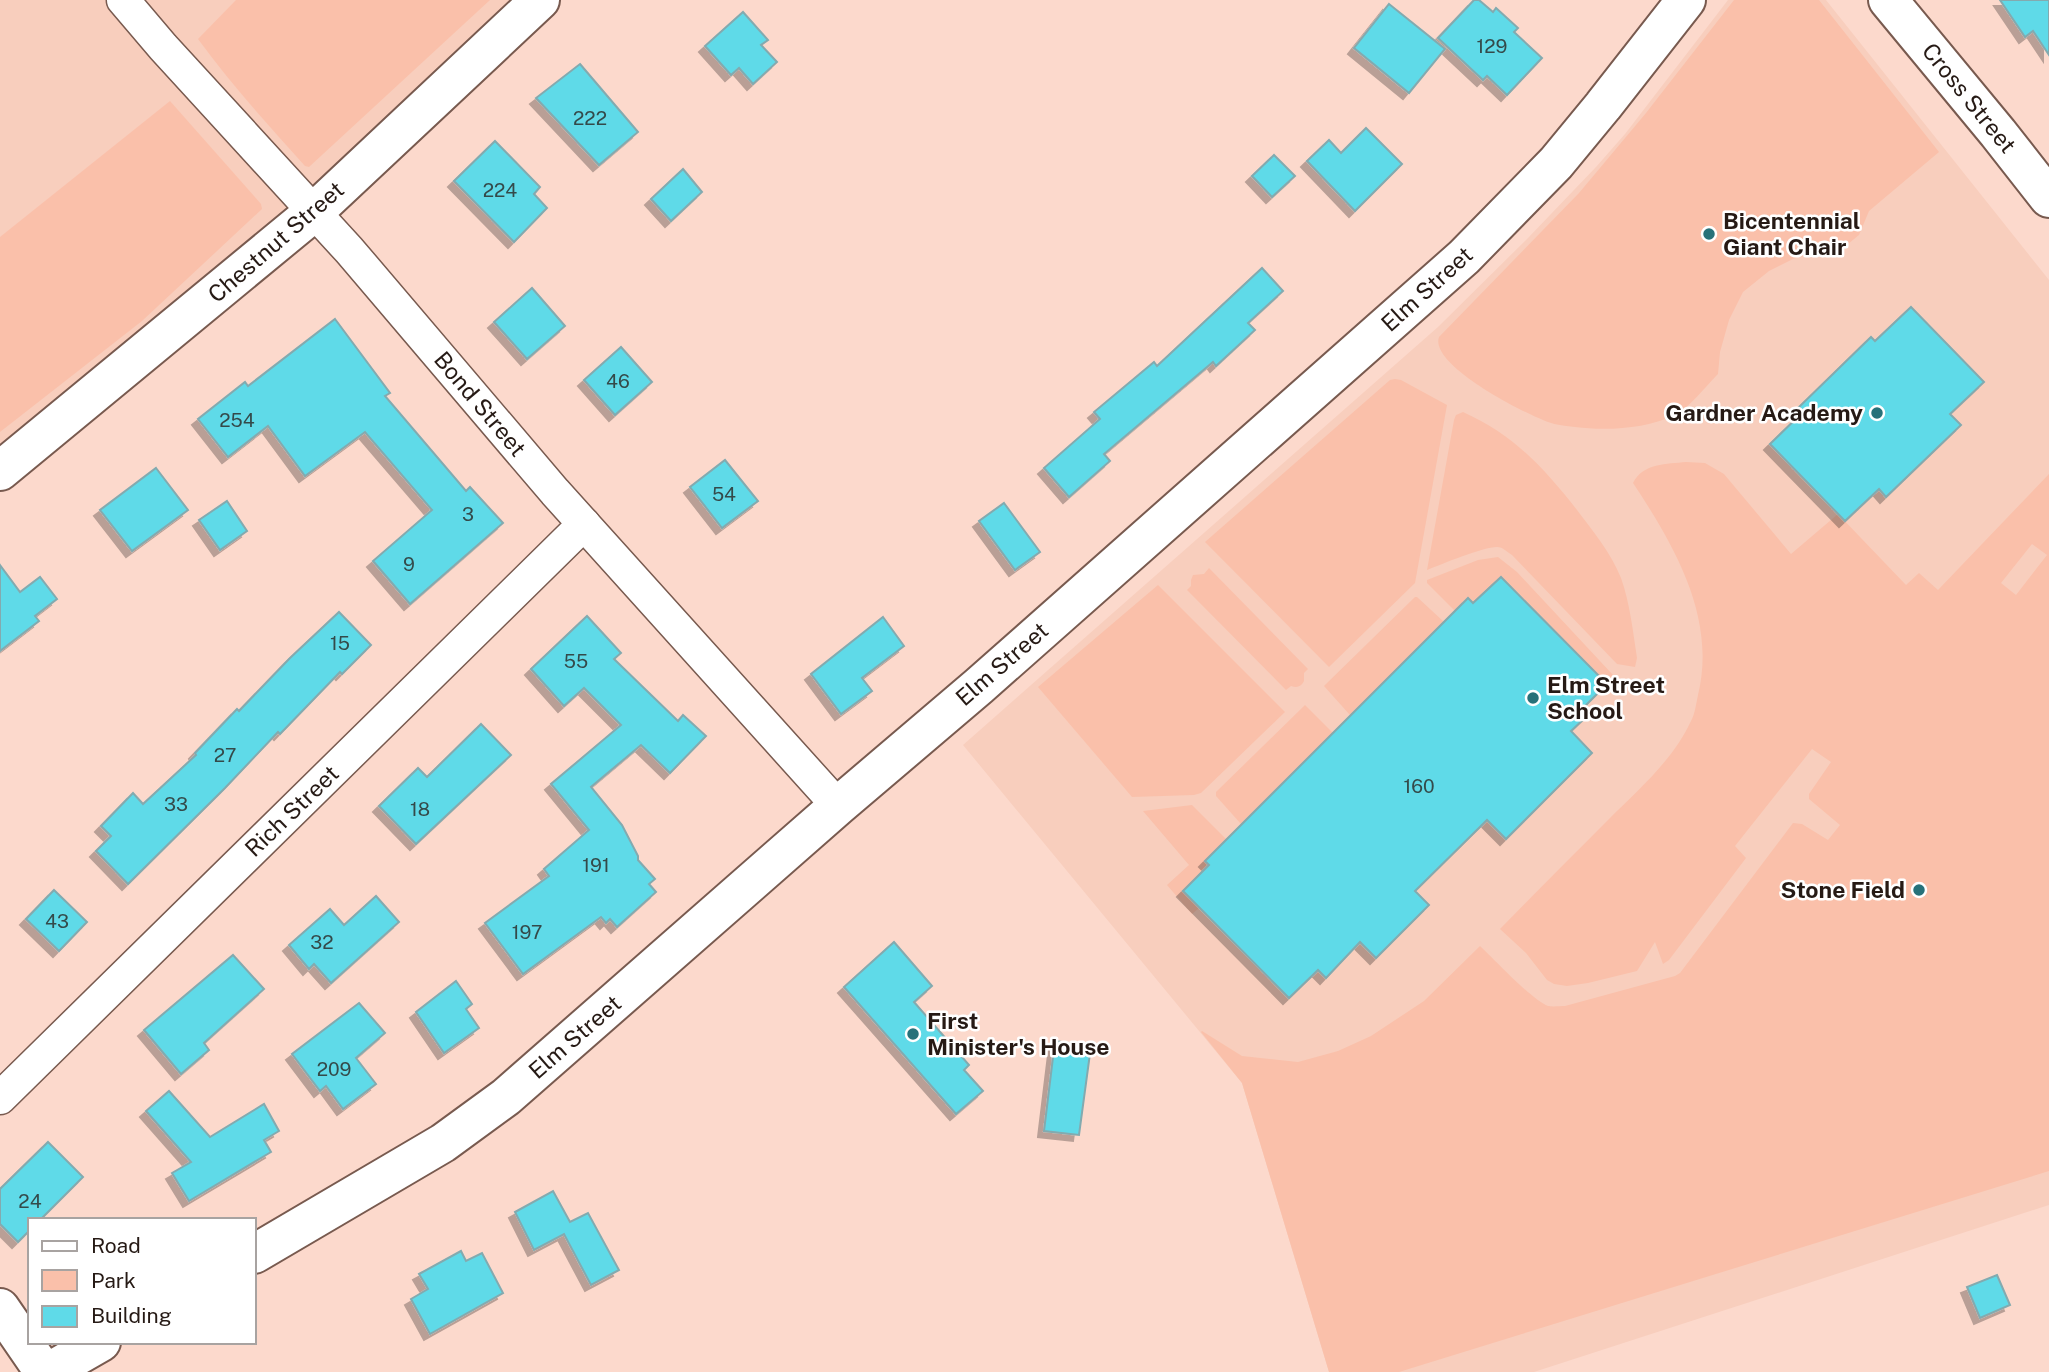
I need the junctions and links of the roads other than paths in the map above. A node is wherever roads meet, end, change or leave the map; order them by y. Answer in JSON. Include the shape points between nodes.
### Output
{"nodes":[{"id":1,"x":123,"y":0,"type":"edge"},
{"id":2,"x":540,"y":0,"type":"edge"},
{"id":3,"x":1686,"y":0,"type":"edge"},
{"id":4,"x":1888,"y":0,"type":"edge"},
{"id":5,"x":2049,"y":198,"type":"edge"},
{"id":6,"x":314,"y":212,"type":"junction"},
{"id":7,"x":0,"y":471,"type":"edge"},
{"id":8,"x":584,"y":524,"type":"junction"},
{"id":9,"x":838,"y":806,"type":"junction"},
{"id":10,"x":0,"y":1098,"type":"edge"},
{"id":11,"x":256,"y":1253,"type":"edge"},
{"id":12,"x":0,"y":1308,"type":"edge"},
{"id":13,"x":28,"y":1340,"type":"edge"},
{"id":14,"x":32,"y":1344,"type":"edge"},
{"id":15,"x":98,"y":1344,"type":"edge"},
{"id":16,"x":55,"y":1370,"type":"edge"}],
"edges":[{"from":1,"to":6,"type":"street","name":"Bond Street"},
{"from":2,"to":6,"type":"street","name":"Chestnut Street"},
{"from":3,"to":9,"type":"street","name":"Elm Street","via":[[1556,163],[1464,257]]},
{"from":4,"to":5,"type":"street","name":"Cross Street"},
{"from":6,"to":7,"type":"street","name":"Chestnut Street"},
{"from":6,"to":8,"type":"street","name":"Bond Street"},
{"from":8,"to":9,"type":"street","name":"Bond Street"},
{"from":8,"to":10,"type":"street","name":"Rich Street"},
{"from":9,"to":11,"type":"street","name":"Elm Street","via":[[482,1116]]},
{"from":12,"to":13,"type":"street"},
{"from":14,"to":16,"type":"street"},
{"from":15,"to":16,"type":"street"}]}
